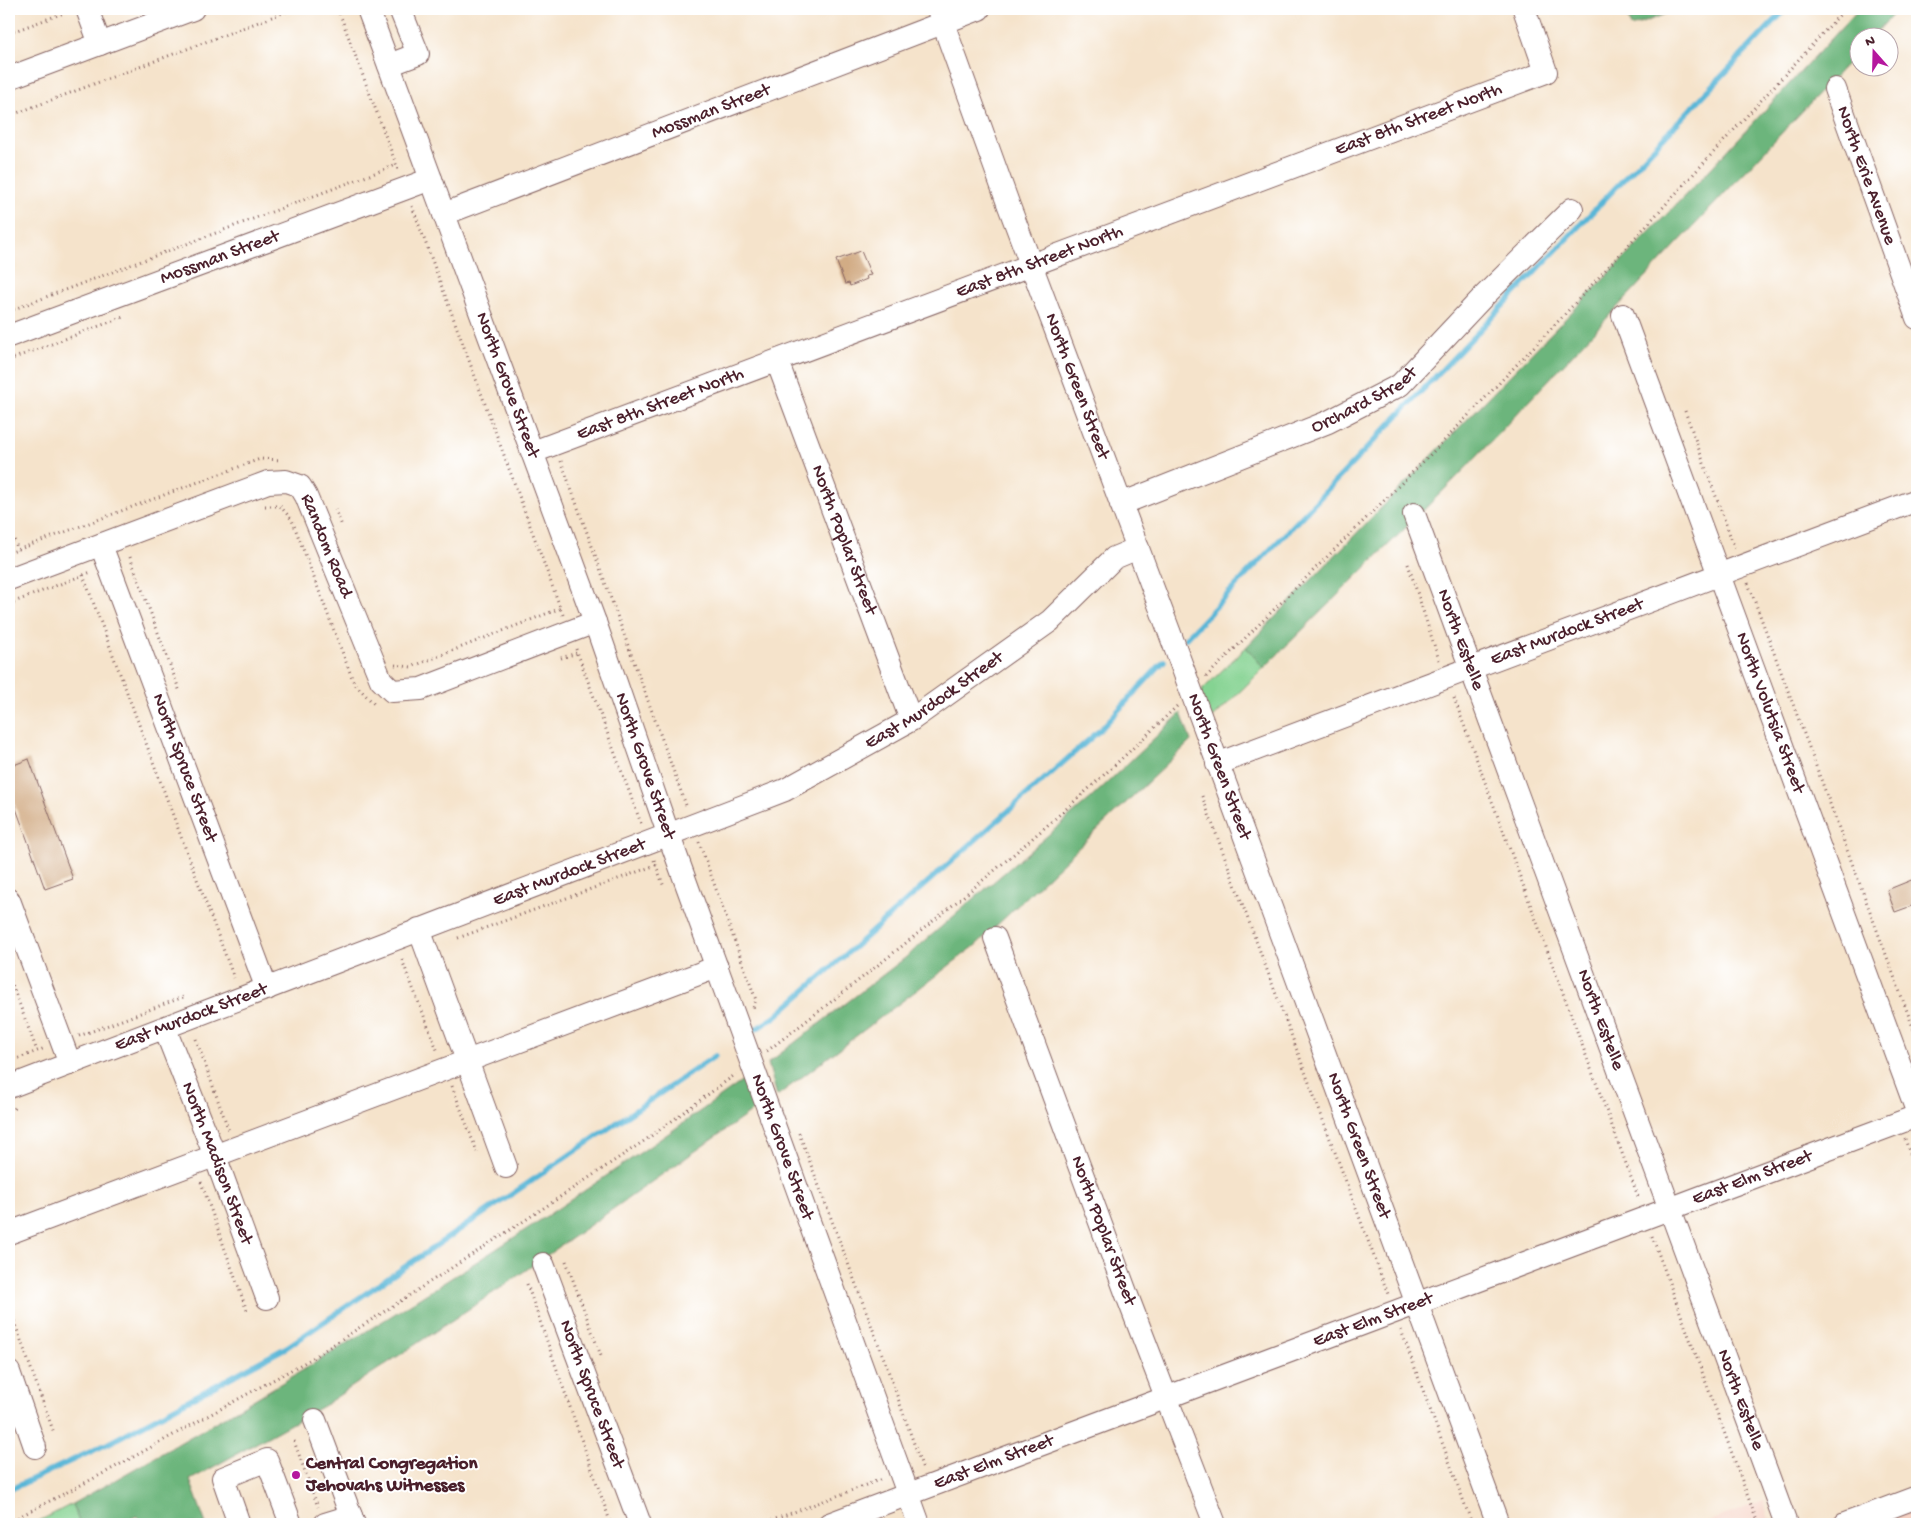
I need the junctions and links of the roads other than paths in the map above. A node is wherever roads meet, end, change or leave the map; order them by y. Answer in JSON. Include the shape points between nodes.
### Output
{"nodes":[{"id":1,"x":87,"y":9,"type":"edge"},
{"id":2,"x":193,"y":9,"type":"edge"},
{"id":3,"x":368,"y":9,"type":"edge"},
{"id":4,"x":400,"y":9,"type":"edge"},
{"id":5,"x":979,"y":9,"type":"edge"},
{"id":6,"x":1524,"y":9,"type":"edge"},
{"id":7,"x":941,"y":16,"type":"edge"},
{"id":8,"x":100,"y":44,"type":"junction"},
{"id":9,"x":389,"y":65,"type":"junction"},
{"id":10,"x":9,"y":78,"type":"edge"},
{"id":11,"x":1835,"y":89,"type":"dead end"},
{"id":12,"x":431,"y":179,"type":"junction"},
{"id":13,"x":444,"y":214,"type":"junction"},
{"id":14,"x":1564,"y":216,"type":"dead end"},
{"id":15,"x":1032,"y":266,"type":"junction"},
{"id":16,"x":1623,"y":314,"type":"dead end"},
{"id":17,"x":1917,"y":318,"type":"edge"},
{"id":18,"x":9,"y":336,"type":"edge"},
{"id":19,"x":777,"y":361,"type":"junction"},
{"id":20,"x":533,"y":452,"type":"junction"},
{"id":21,"x":1917,"y":500,"type":"edge"},
{"id":22,"x":1121,"y":504,"type":"junction"},
{"id":23,"x":1414,"y":514,"type":"dead end"},
{"id":24,"x":1138,"y":548,"type":"junction"},
{"id":25,"x":105,"y":555,"type":"junction"},
{"id":26,"x":1719,"y":574,"type":"junction"},
{"id":27,"x":9,"y":579,"type":"edge"},
{"id":28,"x":595,"y":622,"type":"junction"},
{"id":29,"x":1470,"y":669,"type":"junction"},
{"id":30,"x":911,"y":720,"type":"junction"},
{"id":31,"x":1217,"y":764,"type":"junction"},
{"id":32,"x":669,"y":836,"type":"junction"},
{"id":33,"x":9,"y":900,"type":"edge"},
{"id":34,"x":419,"y":929,"type":"junction"},
{"id":35,"x":996,"y":938,"type":"dead end"},
{"id":36,"x":717,"y":967,"type":"junction"},
{"id":37,"x":267,"y":989,"type":"junction"},
{"id":38,"x":165,"y":1029,"type":"junction"},
{"id":39,"x":467,"y":1061,"type":"junction"},
{"id":40,"x":70,"y":1064,"type":"junction"},
{"id":41,"x":9,"y":1087,"type":"edge"},
{"id":42,"x":1917,"y":1111,"type":"edge"},
{"id":43,"x":1917,"y":1116,"type":"edge"},
{"id":44,"x":215,"y":1156,"type":"junction"},
{"id":45,"x":506,"y":1167,"type":"dead end"},
{"id":46,"x":1669,"y":1209,"type":"junction"},
{"id":47,"x":9,"y":1233,"type":"edge"},
{"id":48,"x":543,"y":1264,"type":"dead end"},
{"id":49,"x":267,"y":1298,"type":"dead end"},
{"id":50,"x":1417,"y":1304,"type":"junction"},
{"id":51,"x":9,"y":1372,"type":"edge"},
{"id":52,"x":1166,"y":1398,"type":"junction"},
{"id":53,"x":315,"y":1420,"type":"dead end"},
{"id":54,"x":35,"y":1447,"type":"dead end"},
{"id":55,"x":1917,"y":1497,"type":"edge"},
{"id":56,"x":899,"y":1498,"type":"junction"},
{"id":57,"x":323,"y":1520,"type":"edge"},
{"id":58,"x":352,"y":1520,"type":"edge"},
{"id":59,"x":239,"y":1524,"type":"edge"},
{"id":60,"x":292,"y":1524,"type":"edge"},
{"id":61,"x":640,"y":1524,"type":"edge"},
{"id":62,"x":829,"y":1524,"type":"edge"},
{"id":63,"x":919,"y":1524,"type":"edge"},
{"id":64,"x":1215,"y":1524,"type":"edge"},
{"id":65,"x":1498,"y":1524,"type":"edge"},
{"id":66,"x":1786,"y":1524,"type":"edge"},
{"id":67,"x":1845,"y":1524,"type":"edge"}],
"edges":[{"from":1,"to":8,"type":"street"},
{"from":2,"to":8,"type":"street"},
{"from":3,"to":9,"type":"street","name":"North Grove Street"},
{"from":4,"to":9,"type":"street","via":[[418,54]]},
{"from":5,"to":7,"type":"street","name":"Mossman Street"},
{"from":6,"to":15,"type":"street","name":"East 8th Street North","via":[[1546,72]]},
{"from":7,"to":13,"type":"street","name":"Mossman Street"},
{"from":7,"to":15,"type":"street","name":"North Green Street"},
{"from":8,"to":10,"type":"street"},
{"from":9,"to":12,"type":"street","name":"North Grove Street"},
{"from":11,"to":17,"type":"street","name":"North Erie Avenue"},
{"from":12,"to":13,"type":"street","name":"North Grove Street"},
{"from":12,"to":18,"type":"street","name":"Mossman Street"},
{"from":13,"to":20,"type":"street","name":"North Grove Street"},
{"from":14,"to":22,"type":"street","name":"Orchard Street","via":[[1400,385],[1328,422]]},
{"from":15,"to":19,"type":"street","name":"East 8th Street North"},
{"from":15,"to":22,"type":"street","name":"North Green Street"},
{"from":16,"to":26,"type":"street","name":"North Volutsia Street"},
{"from":19,"to":20,"type":"street","name":"East 8th Street North"},
{"from":19,"to":30,"type":"street","name":"North Poplar Street"},
{"from":20,"to":28,"type":"street","name":"North Grove Street"},
{"from":21,"to":26,"type":"street","name":"East Murdock Street"},
{"from":22,"to":24,"type":"street","name":"North Green Street"},
{"from":23,"to":29,"type":"street","name":"North Estelle"},
{"from":24,"to":30,"type":"street","name":"East Murdock Street","via":[[1114,558],[1050,621]]},
{"from":24,"to":31,"type":"street","name":"North Green Street"},
{"from":25,"to":27,"type":"street","name":"Random Road"},
{"from":25,"to":28,"type":"street","name":"Random Road","via":[[268,482],[286,481],[300,486],[306,496],[381,680],[392,691],[421,689]]},
{"from":25,"to":37,"type":"street","name":"North Spruce Street"},
{"from":26,"to":29,"type":"street","name":"East Murdock Street"},
{"from":26,"to":42,"type":"street","name":"North Volutsia Street"},
{"from":28,"to":32,"type":"street","name":"North Grove Street"},
{"from":29,"to":31,"type":"street","name":"East Murdock Street"},
{"from":29,"to":46,"type":"street","name":"North Estelle"},
{"from":30,"to":32,"type":"street","name":"East Murdock Street","via":[[785,790]]},
{"from":31,"to":50,"type":"street","name":"North Green Street"},
{"from":32,"to":34,"type":"street","name":"East Murdock Street"},
{"from":32,"to":36,"type":"street","name":"North Grove Street"},
{"from":33,"to":40,"type":"street"},
{"from":34,"to":37,"type":"street","name":"East Murdock Street"},
{"from":34,"to":39,"type":"street"},
{"from":35,"to":52,"type":"street","name":"North Poplar Street"},
{"from":36,"to":39,"type":"street"},
{"from":36,"to":56,"type":"street","name":"North Grove Street","via":[[739,1070]]},
{"from":37,"to":38,"type":"street","name":"East Murdock Street"},
{"from":38,"to":40,"type":"street","name":"East Murdock Street"},
{"from":38,"to":44,"type":"street","name":"North Madison Street"},
{"from":39,"to":44,"type":"street"},
{"from":39,"to":45,"type":"street"},
{"from":40,"to":41,"type":"street","name":"East Murdock Street"},
{"from":43,"to":46,"type":"street","name":"East Elm Street"},
{"from":44,"to":47,"type":"street"},
{"from":44,"to":49,"type":"street","name":"North Madison Street"},
{"from":46,"to":50,"type":"street","name":"East Elm Street"},
{"from":46,"to":66,"type":"street","name":"North Estelle"},
{"from":48,"to":61,"type":"street","name":"North Spruce Street"},
{"from":50,"to":52,"type":"street","name":"East Elm Street"},
{"from":50,"to":65,"type":"street","name":"North Green Street"},
{"from":51,"to":54,"type":"street"},
{"from":52,"to":56,"type":"street","name":"East Elm Street"},
{"from":52,"to":64,"type":"street","name":"North Poplar Street"},
{"from":53,"to":58,"type":"street"},
{"from":55,"to":67,"type":"street"},
{"from":56,"to":62,"type":"street","name":"East Elm Street"},
{"from":56,"to":63,"type":"street","name":"North Grove Street"},
{"from":57,"to":58,"type":"street"},
{"from":59,"to":60,"type":"street","via":[[224,1478],[267,1460]]}]}
